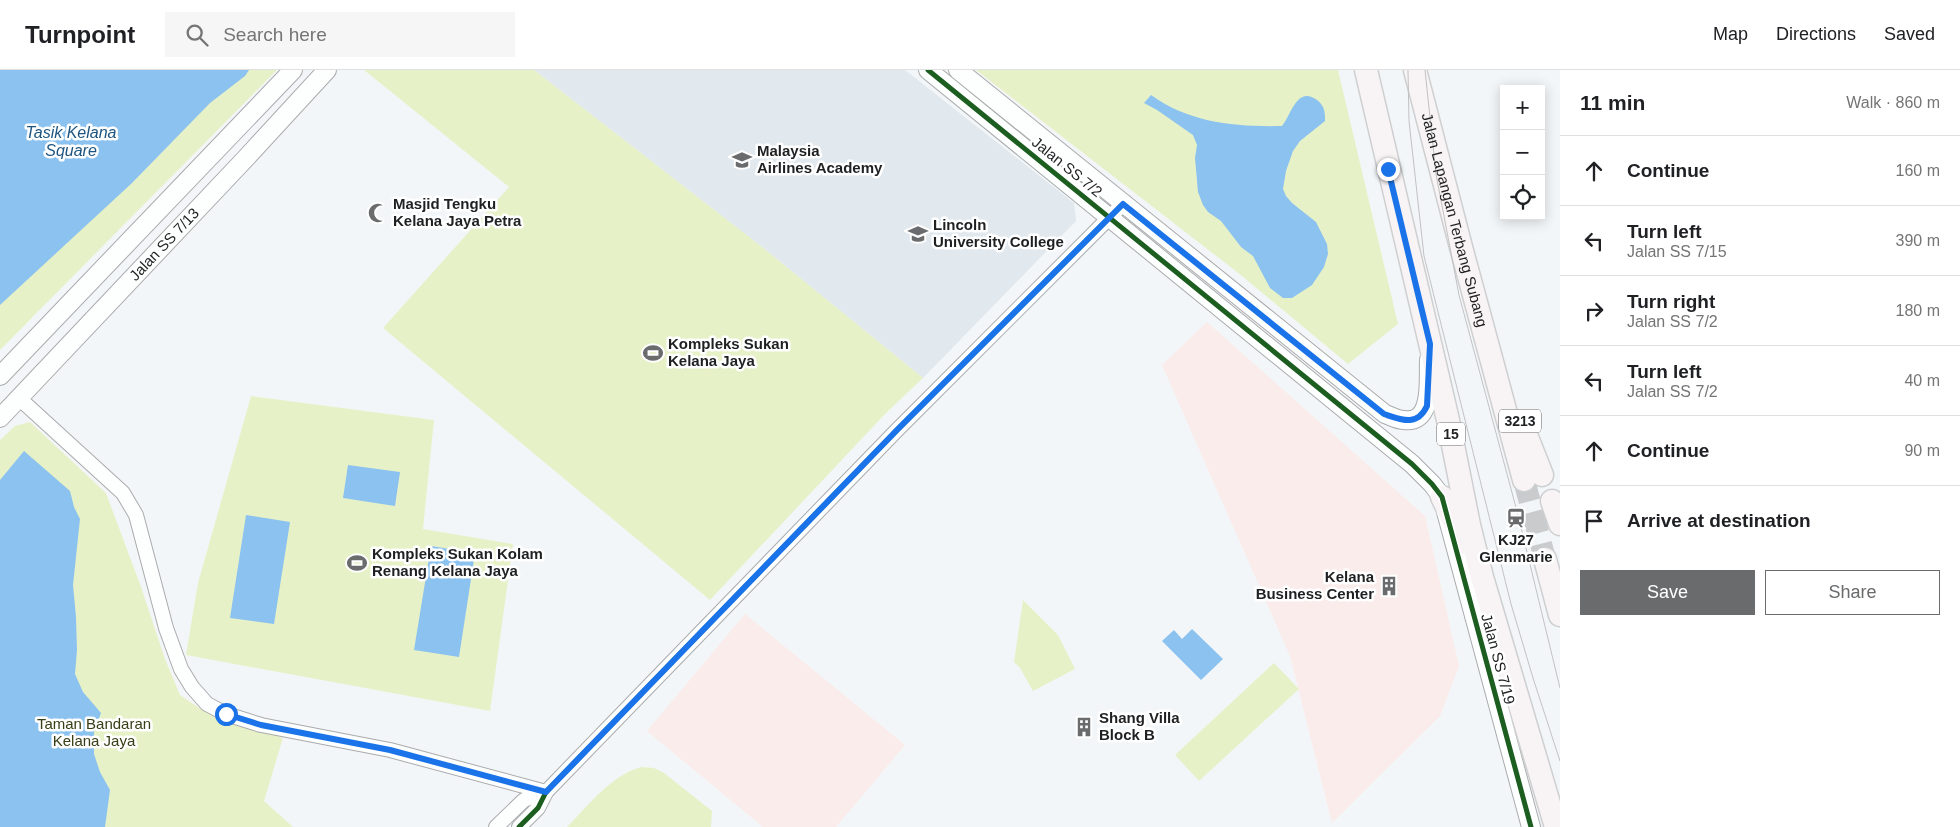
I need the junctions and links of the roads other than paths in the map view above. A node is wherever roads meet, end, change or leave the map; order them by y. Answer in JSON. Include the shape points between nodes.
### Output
{"nodes":[{"id":1,"x":293,"y":70,"type":"edge"},
{"id":2,"x":327,"y":70,"type":"edge"},
{"id":3,"x":928,"y":70,"type":"edge"},
{"id":4,"x":958,"y":70,"type":"edge"},
{"id":5,"x":1366,"y":70,"type":"edge"},
{"id":6,"x":1415,"y":70,"type":"edge"},
{"id":7,"x":1123,"y":204,"type":"junction"},
{"id":8,"x":1109,"y":218,"type":"junction"},
{"id":9,"x":1430,"y":344,"type":"junction"},
{"id":10,"x":0,"y":376,"type":"edge"},
{"id":11,"x":20,"y":399,"type":"junction"},
{"id":12,"x":0,"y":418,"type":"edge"},
{"id":13,"x":1533,"y":477,"type":"tunnel mouth"},
{"id":14,"x":1442,"y":497,"type":"junction"},
{"id":15,"x":1552,"y":501,"type":"dead end"},
{"id":16,"x":1560,"y":524,"type":"edge"},
{"id":17,"x":1545,"y":558,"type":"tunnel mouth"},
{"id":18,"x":1482,"y":577,"type":"junction"},
{"id":19,"x":1560,"y":616,"type":"edge"},
{"id":20,"x":546,"y":792,"type":"junction"},
{"id":21,"x":496,"y":827,"type":"edge"},
{"id":22,"x":519,"y":827,"type":"edge"},
{"id":23,"x":1531,"y":827,"type":"edge"},
{"id":24,"x":1556,"y":827,"type":"edge"}],
"edges":[{"from":1,"to":10,"type":"street","name":"Jalan SS 7/13"},
{"from":2,"to":11,"type":"street","name":"Jalan SS 7/13"},
{"from":3,"to":8,"type":"street","name":"Jalan SS 7/2"},
{"from":4,"to":7,"type":"street","name":"Jalan SS 7/2"},
{"from":5,"to":9,"type":"main road","number":"15"},
{"from":6,"to":13,"type":"main road","name":"Jalan Lapangan Terbang Subang","number":"3213","via":[[1495,369],[1519,419]]},
{"from":7,"to":8,"type":"street"},
{"from":7,"to":9,"type":"street","name":"Jalan SS 7/2","via":[[1384,414],[1411,420],[1424,413]]},
{"from":8,"to":14,"type":"street","name":"Jalan SS 7/2","via":[[1412,464]]},
{"from":8,"to":20,"type":"street","via":[[898,429]]},
{"from":9,"to":18,"type":"main road","number":"15"},
{"from":11,"to":12,"type":"street","name":"Jalan SS 7/13"},
{"from":11,"to":20,"type":"street","via":[[123,493],[136,515],[166,628],[181,668],[207,704],[261,725],[390,750]]},
{"from":14,"to":18,"type":"main road"},
{"from":14,"to":23,"type":"street","name":"Jalan SS 7/19"},
{"from":15,"to":16,"type":"main road"},
{"from":17,"to":19,"type":"main road"},
{"from":18,"to":24,"type":"main road","number":"15"},
{"from":20,"to":21,"type":"street","via":[[524,800]]},
{"from":20,"to":22,"type":"street","via":[[538,808]]}]}
